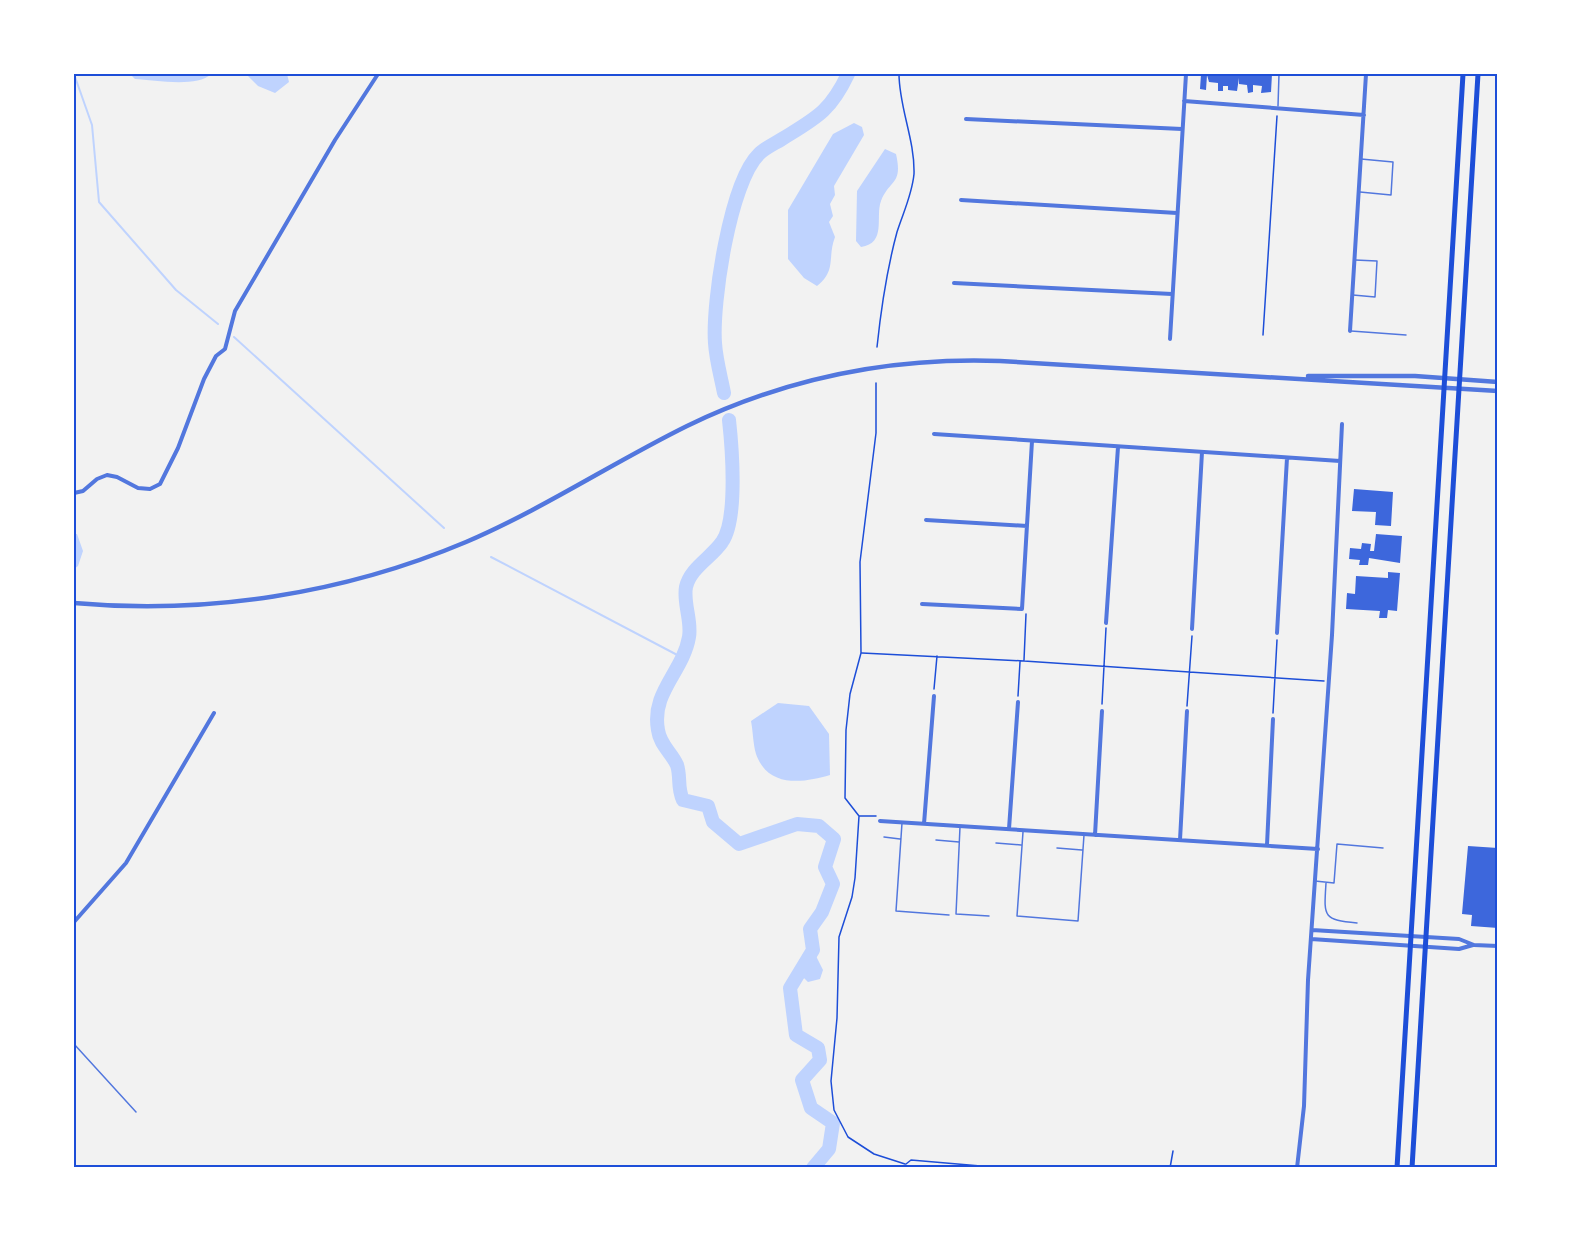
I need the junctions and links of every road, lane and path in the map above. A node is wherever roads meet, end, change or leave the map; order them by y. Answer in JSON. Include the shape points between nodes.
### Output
{"nodes":[{"id":1,"x":378,"y":74,"type":"edge"},
{"id":2,"x":900,"y":74,"type":"edge"},
{"id":3,"x":1186,"y":74,"type":"edge"},
{"id":4,"x":1279,"y":74,"type":"edge"},
{"id":5,"x":1366,"y":74,"type":"edge"},
{"id":6,"x":1463,"y":74,"type":"edge"},
{"id":7,"x":1478,"y":74,"type":"edge"},
{"id":8,"x":1184,"y":101,"type":"junction"},
{"id":9,"x":1278,"y":109,"type":"junction"},
{"id":10,"x":1364,"y":115,"type":"junction"},
{"id":11,"x":966,"y":119,"type":"dead end"},
{"id":12,"x":1182,"y":129,"type":"junction"},
{"id":13,"x":1361,"y":159,"type":"junction"},
{"id":14,"x":1359,"y":192,"type":"junction"},
{"id":15,"x":961,"y":201,"type":"dead end"},
{"id":16,"x":1177,"y":213,"type":"junction"},
{"id":17,"x":1355,"y":260,"type":"junction"},
{"id":18,"x":954,"y":283,"type":"dead end"},
{"id":19,"x":1172,"y":294,"type":"junction"},
{"id":20,"x":1352,"y":296,"type":"junction"},
{"id":21,"x":1350,"y":331,"type":"joint"},
{"id":22,"x":1263,"y":335,"type":"dead end"},
{"id":23,"x":1406,"y":335,"type":"dead end"},
{"id":24,"x":1170,"y":339,"type":"dead end"},
{"id":25,"x":877,"y":347,"type":"dead end"},
{"id":26,"x":1285,"y":377,"type":"junction"},
{"id":27,"x":1445,"y":378,"type":"junction"},
{"id":28,"x":1460,"y":380,"type":"junction"},
{"id":29,"x":1497,"y":382,"type":"edge"},
{"id":30,"x":876,"y":383,"type":"dead end"},
{"id":31,"x":1444,"y":388,"type":"junction"},
{"id":32,"x":1459,"y":389,"type":"junction"},
{"id":33,"x":1497,"y":391,"type":"edge"},
{"id":34,"x":1342,"y":424,"type":"dead end"},
{"id":35,"x":934,"y":434,"type":"dead end"},
{"id":36,"x":1032,"y":441,"type":"junction"},
{"id":37,"x":1118,"y":447,"type":"junction"},
{"id":38,"x":1202,"y":452,"type":"junction"},
{"id":39,"x":1287,"y":458,"type":"junction"},
{"id":40,"x":1340,"y":461,"type":"junction"},
{"id":41,"x":74,"y":493,"type":"edge"},
{"id":42,"x":926,"y":520,"type":"dead end"},
{"id":43,"x":1027,"y":526,"type":"junction"},
{"id":44,"x":74,"y":603,"type":"edge"},
{"id":45,"x":922,"y":604,"type":"dead end"},
{"id":46,"x":1022,"y":609,"type":"junction"},
{"id":47,"x":1106,"y":623,"type":"joint"},
{"id":48,"x":1192,"y":629,"type":"joint"},
{"id":49,"x":1277,"y":633,"type":"joint"},
{"id":50,"x":861,"y":653,"type":"junction"},
{"id":51,"x":937,"y":656,"type":"junction"},
{"id":52,"x":1020,"y":661,"type":"junction"},
{"id":53,"x":1024,"y":661,"type":"junction"},
{"id":54,"x":1104,"y":667,"type":"junction"},
{"id":55,"x":1189,"y":671,"type":"junction"},
{"id":56,"x":1274,"y":679,"type":"junction"},
{"id":57,"x":1329,"y":681,"type":"junction"},
{"id":58,"x":934,"y":696,"type":"joint"},
{"id":59,"x":1018,"y":702,"type":"joint"},
{"id":60,"x":1102,"y":711,"type":"joint"},
{"id":61,"x":1187,"y":711,"type":"joint"},
{"id":62,"x":214,"y":713,"type":"dead end"},
{"id":63,"x":1273,"y":719,"type":"joint"},
{"id":64,"x":859,"y":816,"type":"junction"},
{"id":65,"x":880,"y":821,"type":"joint"},
{"id":66,"x":902,"y":822,"type":"junction"},
{"id":67,"x":924,"y":824,"type":"junction"},
{"id":68,"x":960,"y":826,"type":"junction"},
{"id":69,"x":1010,"y":829,"type":"junction"},
{"id":70,"x":1023,"y":830,"type":"junction"},
{"id":71,"x":1084,"y":834,"type":"junction"},
{"id":72,"x":1095,"y":835,"type":"junction"},
{"id":73,"x":884,"y":837,"type":"dead end"},
{"id":74,"x":901,"y":839,"type":"junction"},
{"id":75,"x":936,"y":840,"type":"dead end"},
{"id":76,"x":1180,"y":840,"type":"junction"},
{"id":77,"x":960,"y":842,"type":"junction"},
{"id":78,"x":996,"y":843,"type":"dead end"},
{"id":79,"x":1022,"y":845,"type":"junction"},
{"id":80,"x":1267,"y":845,"type":"junction"},
{"id":81,"x":1057,"y":848,"type":"dead end"},
{"id":82,"x":1383,"y":848,"type":"dead end"},
{"id":83,"x":1318,"y":849,"type":"junction"},
{"id":84,"x":1083,"y":850,"type":"junction"},
{"id":85,"x":1315,"y":881,"type":"junction"},
{"id":86,"x":1327,"y":882,"type":"junction"},
{"id":87,"x":949,"y":915,"type":"dead end"},
{"id":88,"x":989,"y":916,"type":"dead end"},
{"id":89,"x":74,"y":922,"type":"edge"},
{"id":90,"x":1357,"y":923,"type":"dead end"},
{"id":91,"x":1312,"y":930,"type":"junction"},
{"id":92,"x":1412,"y":936,"type":"junction"},
{"id":93,"x":1426,"y":937,"type":"junction"},
{"id":94,"x":1311,"y":939,"type":"junction"},
{"id":95,"x":1411,"y":945,"type":"junction"},
{"id":96,"x":1473,"y":945,"type":"junction"},
{"id":97,"x":1425,"y":946,"type":"junction"},
{"id":98,"x":1497,"y":946,"type":"edge"},
{"id":99,"x":74,"y":1044,"type":"edge"},
{"id":100,"x":136,"y":1112,"type":"dead end"},
{"id":101,"x":1173,"y":1151,"type":"dead end"},
{"id":102,"x":905,"y":1164,"type":"junction"},
{"id":103,"x":904,"y":1167,"type":"edge"},
{"id":104,"x":1004,"y":1167,"type":"edge"},
{"id":105,"x":1170,"y":1167,"type":"edge"},
{"id":106,"x":1297,"y":1167,"type":"edge"},
{"id":107,"x":1397,"y":1167,"type":"edge"},
{"id":108,"x":1413,"y":1167,"type":"edge"}],
"edges":[{"from":1,"to":41,"type":"street","via":[[235,311],[225,349],[216,356],[204,379],[160,484],[150,489],[138,488],[107,475]]},
{"from":2,"to":25,"type":"path","via":[[914,174],[897,233]]},
{"from":3,"to":8,"type":"street"},
{"from":4,"to":9,"type":"lane"},
{"from":5,"to":10,"type":"street"},
{"from":6,"to":27,"type":"main road"},
{"from":7,"to":28,"type":"main road"},
{"from":8,"to":9,"type":"street"},
{"from":8,"to":12,"type":"street"},
{"from":9,"to":10,"type":"street"},
{"from":9,"to":22,"type":"path"},
{"from":10,"to":13,"type":"street"},
{"from":11,"to":12,"type":"street"},
{"from":12,"to":16,"type":"street"},
{"from":13,"to":14,"type":"street"},
{"from":13,"to":14,"type":"lane","via":[[1393,162],[1391,195]]},
{"from":14,"to":17,"type":"street"},
{"from":15,"to":16,"type":"street"},
{"from":16,"to":19,"type":"street"},
{"from":17,"to":20,"type":"street"},
{"from":17,"to":20,"type":"lane","via":[[1377,261],[1375,297]]},
{"from":18,"to":19,"type":"street"},
{"from":19,"to":24,"type":"street"},
{"from":20,"to":21,"type":"street"},
{"from":21,"to":23,"type":"lane"},
{"from":26,"to":27,"type":"street"},
{"from":26,"to":31,"type":"street"},
{"from":26,"to":44,"type":"street","via":[[965,360],[888,364],[841,372],[784,387],[717,412],[496,528],[398,567],[328,586],[240,601],[160,606]]},
{"from":27,"to":28,"type":"street"},
{"from":27,"to":31,"type":"main road"},
{"from":28,"to":29,"type":"street"},
{"from":28,"to":32,"type":"main road"},
{"from":30,"to":50,"type":"path","via":[[876,433],[860,562]]},
{"from":31,"to":32,"type":"street"},
{"from":31,"to":92,"type":"main road"},
{"from":32,"to":33,"type":"street"},
{"from":32,"to":93,"type":"main road"},
{"from":34,"to":40,"type":"street"},
{"from":35,"to":36,"type":"street"},
{"from":36,"to":37,"type":"street"},
{"from":36,"to":43,"type":"street"},
{"from":37,"to":38,"type":"street"},
{"from":37,"to":47,"type":"street"},
{"from":38,"to":39,"type":"street"},
{"from":38,"to":48,"type":"street"},
{"from":39,"to":40,"type":"street"},
{"from":39,"to":49,"type":"street"},
{"from":40,"to":57,"type":"street"},
{"from":42,"to":43,"type":"street"},
{"from":43,"to":46,"type":"street"},
{"from":45,"to":46,"type":"street"},
{"from":46,"to":53,"type":"path","via":[[1026,613]]},
{"from":47,"to":54,"type":"path"},
{"from":48,"to":55,"type":"path"},
{"from":49,"to":56,"type":"path"},
{"from":50,"to":51,"type":"path"},
{"from":50,"to":64,"type":"path","via":[[847,708],[844,787],[849,807]]},
{"from":51,"to":52,"type":"path"},
{"from":51,"to":58,"type":"path"},
{"from":52,"to":53,"type":"path"},
{"from":52,"to":59,"type":"path"},
{"from":53,"to":54,"type":"path"},
{"from":54,"to":55,"type":"path"},
{"from":54,"to":60,"type":"path"},
{"from":55,"to":56,"type":"path"},
{"from":55,"to":61,"type":"path"},
{"from":56,"to":57,"type":"path"},
{"from":56,"to":63,"type":"path"},
{"from":57,"to":83,"type":"street"},
{"from":58,"to":67,"type":"street"},
{"from":59,"to":69,"type":"street"},
{"from":60,"to":72,"type":"street"},
{"from":61,"to":76,"type":"street"},
{"from":62,"to":89,"type":"street","via":[[126,863]]},
{"from":63,"to":80,"type":"street"},
{"from":64,"to":65,"type":"path","via":[[876,816]]},
{"from":64,"to":102,"type":"path","via":[[852,897],[839,937],[832,1100],[848,1137],[874,1154]]},
{"from":65,"to":66,"type":"street"},
{"from":66,"to":67,"type":"street"},
{"from":66,"to":74,"type":"lane"},
{"from":67,"to":68,"type":"street"},
{"from":68,"to":69,"type":"street"},
{"from":68,"to":77,"type":"lane"},
{"from":69,"to":70,"type":"street"},
{"from":70,"to":71,"type":"street"},
{"from":70,"to":79,"type":"lane"},
{"from":71,"to":72,"type":"street"},
{"from":71,"to":84,"type":"lane"},
{"from":72,"to":76,"type":"street"},
{"from":73,"to":74,"type":"lane"},
{"from":74,"to":87,"type":"lane","via":[[896,911]]},
{"from":75,"to":77,"type":"lane"},
{"from":76,"to":80,"type":"street"},
{"from":77,"to":88,"type":"lane","via":[[956,914]]},
{"from":78,"to":79,"type":"lane"},
{"from":79,"to":84,"type":"lane","via":[[1017,916],[1078,921]]},
{"from":80,"to":83,"type":"street"},
{"from":81,"to":84,"type":"lane"},
{"from":82,"to":86,"type":"lane","via":[[1337,844],[1334,883]]},
{"from":83,"to":85,"type":"street"},
{"from":85,"to":86,"type":"lane"},
{"from":85,"to":91,"type":"street"},
{"from":86,"to":90,"type":"lane","via":[[1324,910],[1328,917]]},
{"from":91,"to":92,"type":"street"},
{"from":91,"to":94,"type":"street"},
{"from":92,"to":93,"type":"street"},
{"from":92,"to":95,"type":"main road"},
{"from":93,"to":96,"type":"street","via":[[1459,939]]},
{"from":93,"to":97,"type":"main road"},
{"from":94,"to":95,"type":"street"},
{"from":94,"to":106,"type":"street"},
{"from":95,"to":97,"type":"street"},
{"from":95,"to":107,"type":"main road"},
{"from":96,"to":97,"type":"street","via":[[1459,949]]},
{"from":96,"to":98,"type":"street"},
{"from":97,"to":108,"type":"main road"},
{"from":99,"to":100,"type":"lane"},
{"from":101,"to":105,"type":"path"},
{"from":102,"to":103,"type":"path"},
{"from":102,"to":104,"type":"path","via":[[911,1160]]}]}
